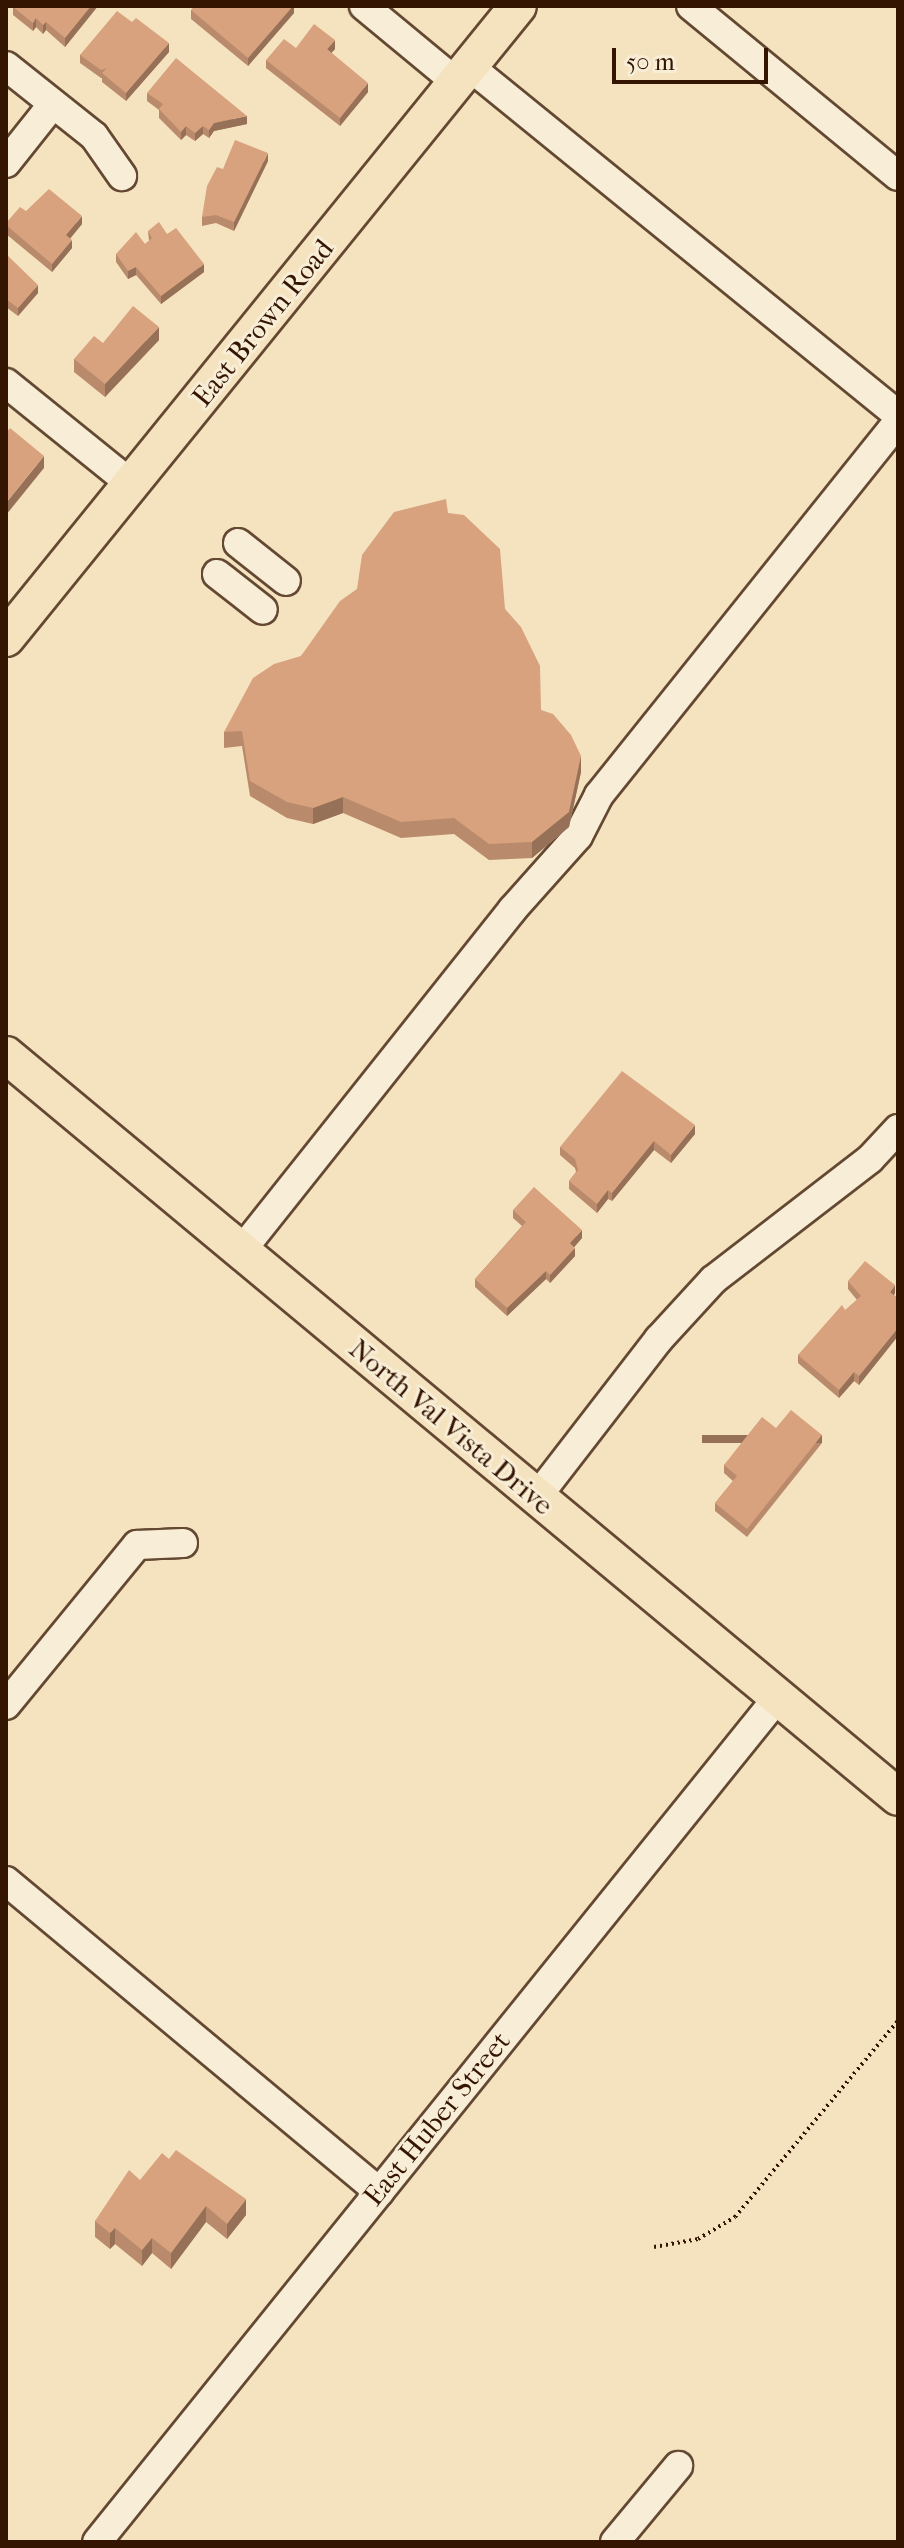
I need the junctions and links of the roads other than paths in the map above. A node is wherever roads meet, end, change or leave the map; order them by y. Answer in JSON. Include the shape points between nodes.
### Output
{"nodes":[{"id":1,"x":364,"y":6,"type":"edge"},
{"id":2,"x":518,"y":6,"type":"edge"},
{"id":3,"x":691,"y":6,"type":"edge"},
{"id":4,"x":6,"y":66,"type":"edge"},
{"id":5,"x":464,"y":75,"type":"junction"},
{"id":6,"x":53,"y":104,"type":"junction"},
{"id":7,"x":6,"y":163,"type":"edge"},
{"id":8,"x":122,"y":176,"type":"dead end"},
{"id":9,"x":898,"y":176,"type":"edge"},
{"id":10,"x":6,"y":383,"type":"edge"},
{"id":11,"x":898,"y":415,"type":"edge"},
{"id":12,"x":898,"y":422,"type":"edge"},
{"id":13,"x":131,"y":484,"type":"junction"},
{"id":14,"x":238,"y":543,"type":"dead end"},
{"id":15,"x":217,"y":574,"type":"dead end"},
{"id":16,"x":286,"y":581,"type":"dead end"},
{"id":17,"x":263,"y":610,"type":"dead end"},
{"id":18,"x":6,"y":638,"type":"edge"},
{"id":19,"x":6,"y":1055,"type":"edge"},
{"id":20,"x":898,"y":1129,"type":"edge"},
{"id":21,"x":241,"y":1251,"type":"junction"},
{"id":22,"x":536,"y":1498,"type":"junction"},
{"id":23,"x":183,"y":1543,"type":"dead end"},
{"id":24,"x":778,"y":1697,"type":"junction"},
{"id":25,"x":6,"y":1705,"type":"edge"},
{"id":26,"x":898,"y":1797,"type":"edge"},
{"id":27,"x":6,"y":1881,"type":"edge"},
{"id":28,"x":379,"y":2192,"type":"junction"},
{"id":29,"x":678,"y":2466,"type":"dead end"},
{"id":30,"x":97,"y":2542,"type":"edge"},
{"id":31,"x":615,"y":2542,"type":"edge"}],
"edges":[{"from":1,"to":5,"type":"street"},
{"from":2,"to":5,"type":"main road","name":"East Brown Road"},
{"from":3,"to":9,"type":"street"},
{"from":4,"to":6,"type":"street"},
{"from":5,"to":11,"type":"street"},
{"from":5,"to":13,"type":"main road","name":"East Brown Road"},
{"from":6,"to":7,"type":"street"},
{"from":6,"to":8,"type":"street","via":[[94,136]]},
{"from":10,"to":13,"type":"street"},
{"from":12,"to":21,"type":"street","via":[[599,795],[578,836],[512,910]]},
{"from":13,"to":18,"type":"main road","name":"East Brown Road"},
{"from":14,"to":16,"type":"street"},
{"from":15,"to":17,"type":"street"},
{"from":19,"to":21,"type":"main road","name":"North Val Vista Drive"},
{"from":20,"to":22,"type":"street","via":[[870,1159],[713,1280],[659,1339]]},
{"from":21,"to":22,"type":"main road","name":"North Val Vista Drive"},
{"from":22,"to":24,"type":"main road","name":"North Val Vista Drive"},
{"from":23,"to":25,"type":"street","via":[[137,1545]]},
{"from":24,"to":26,"type":"main road","name":"North Val Vista Drive"},
{"from":24,"to":28,"type":"street","name":"East Huber Street"},
{"from":27,"to":28,"type":"street"},
{"from":28,"to":30,"type":"street","name":"East Huber Street"},
{"from":29,"to":31,"type":"street"}]}
